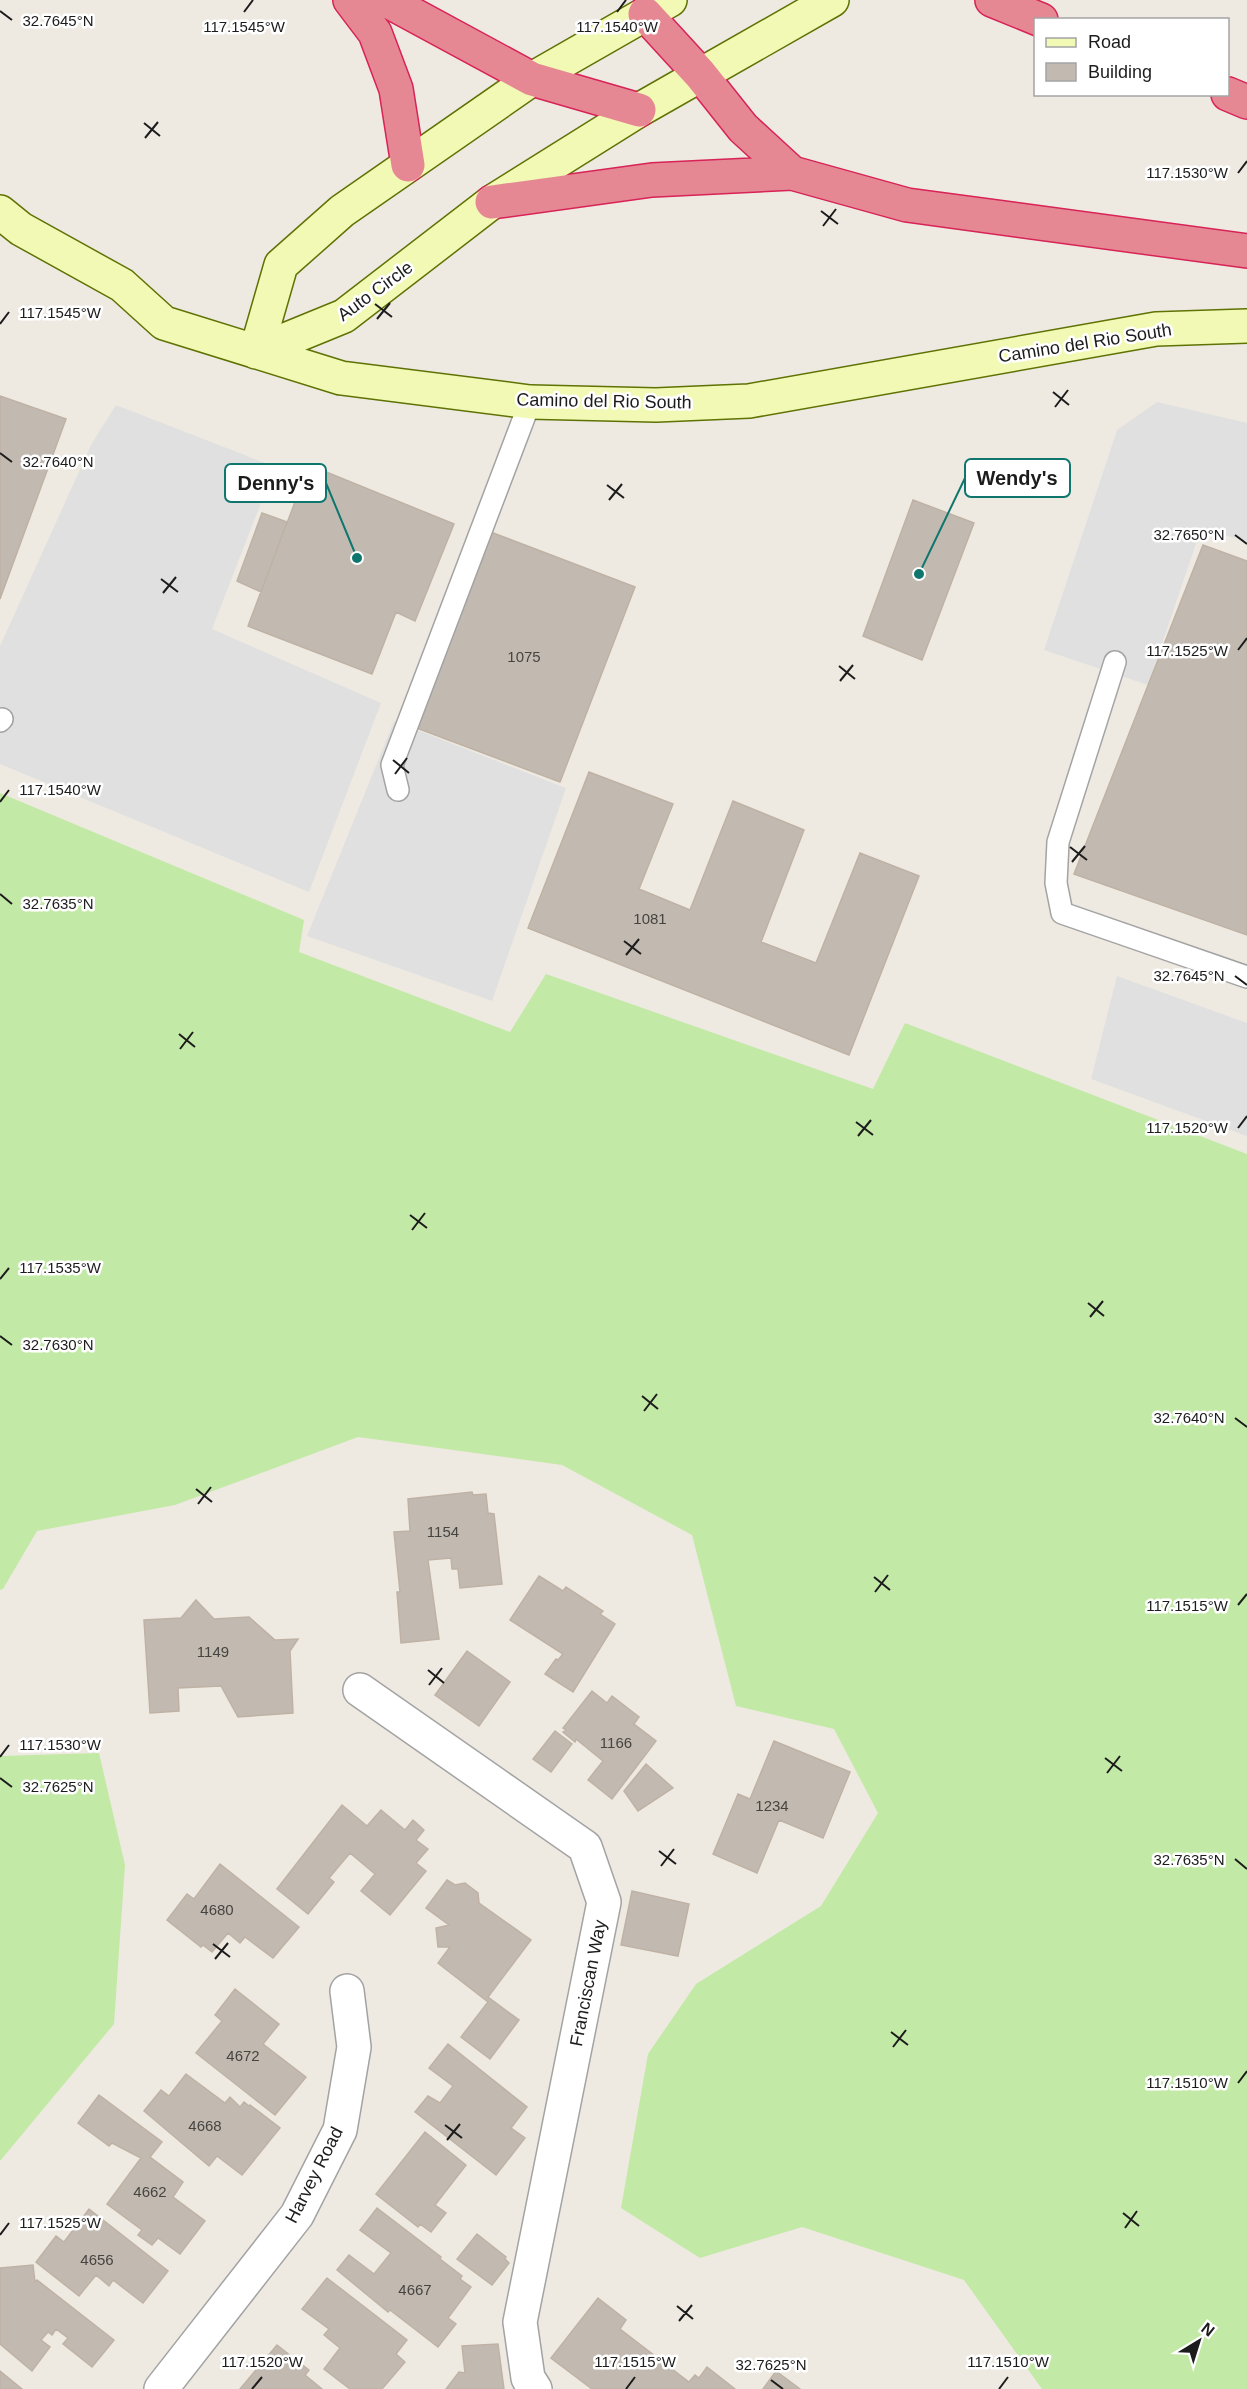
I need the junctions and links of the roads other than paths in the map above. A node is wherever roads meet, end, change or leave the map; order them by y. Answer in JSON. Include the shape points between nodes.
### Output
{"nodes":[{"id":1,"x":350,"y":0,"type":"edge"},
{"id":2,"x":386,"y":0,"type":"edge"},
{"id":3,"x":832,"y":0,"type":"edge"},
{"id":4,"x":992,"y":0,"type":"edge"},
{"id":5,"x":657,"y":7,"type":"edge"},
{"id":6,"x":1036,"y":18,"type":"edge"},
{"id":7,"x":700,"y":74,"type":"junction"},
{"id":8,"x":532,"y":79,"type":"junction"},
{"id":9,"x":1229,"y":95,"type":"edge"},
{"id":10,"x":1247,"y":102,"type":"edge"},
{"id":11,"x":639,"y":110,"type":"junction"},
{"id":12,"x":408,"y":165,"type":"junction"},
{"id":13,"x":792,"y":173,"type":"junction"},
{"id":14,"x":492,"y":202,"type":"junction"},
{"id":15,"x":0,"y":212,"type":"edge"},
{"id":16,"x":1247,"y":251,"type":"edge"},
{"id":17,"x":1247,"y":326,"type":"edge"},
{"id":18,"x":256,"y":352,"type":"junction"},
{"id":19,"x":530,"y":402,"type":"junction"},
{"id":20,"x":1115,"y":662,"type":"dead end"},
{"id":21,"x":398,"y":790,"type":"dead end"},
{"id":22,"x":1247,"y":977,"type":"edge"},
{"id":23,"x":360,"y":1690,"type":"dead end"},
{"id":24,"x":347,"y":1991,"type":"dead end"},
{"id":25,"x":161,"y":2389,"type":"edge"},
{"id":26,"x":535,"y":2389,"type":"edge"}],
"edges":[{"from":1,"to":12,"type":"highway","via":[[375,33],[396,89]]},
{"from":2,"to":8,"type":"highway"},
{"from":3,"to":7,"type":"street","name":"Auto Circle"},
{"from":4,"to":6,"type":"highway"},
{"from":5,"to":7,"type":"highway"},
{"from":5,"to":8,"type":"street"},
{"from":7,"to":11,"type":"street","name":"Auto Circle"},
{"from":7,"to":13,"type":"highway","via":[[743,128]]},
{"from":8,"to":11,"type":"highway"},
{"from":8,"to":12,"type":"street"},
{"from":9,"to":10,"type":"highway"},
{"from":11,"to":14,"type":"street","name":"Auto Circle"},
{"from":12,"to":18,"type":"street","via":[[342,211],[281,265]]},
{"from":13,"to":14,"type":"highway","via":[[652,180]]},
{"from":13,"to":16,"type":"highway","via":[[907,205]]},
{"from":14,"to":18,"type":"street","name":"Auto Circle","via":[[344,316]]},
{"from":15,"to":18,"type":"street","name":"Camino del Rio South","via":[[21,229],[122,285],[164,323]]},
{"from":17,"to":19,"type":"street","name":"Camino del Rio South","via":[[1156,329],[749,401],[656,405]]},
{"from":18,"to":19,"type":"street","name":"Camino del Rio South","via":[[341,378]]},
{"from":19,"to":21,"type":"lane","via":[[392,765]]},
{"from":20,"to":22,"type":"lane","via":[[1058,842],[1056,883],[1062,913]]},
{"from":23,"to":26,"type":"street","name":"Franciscan Way","via":[[585,1847],[604,1902],[520,2322],[528,2378]]},
{"from":24,"to":25,"type":"street","name":"Harvey Road","via":[[354,2047],[340,2130],[297,2215]]}]}
